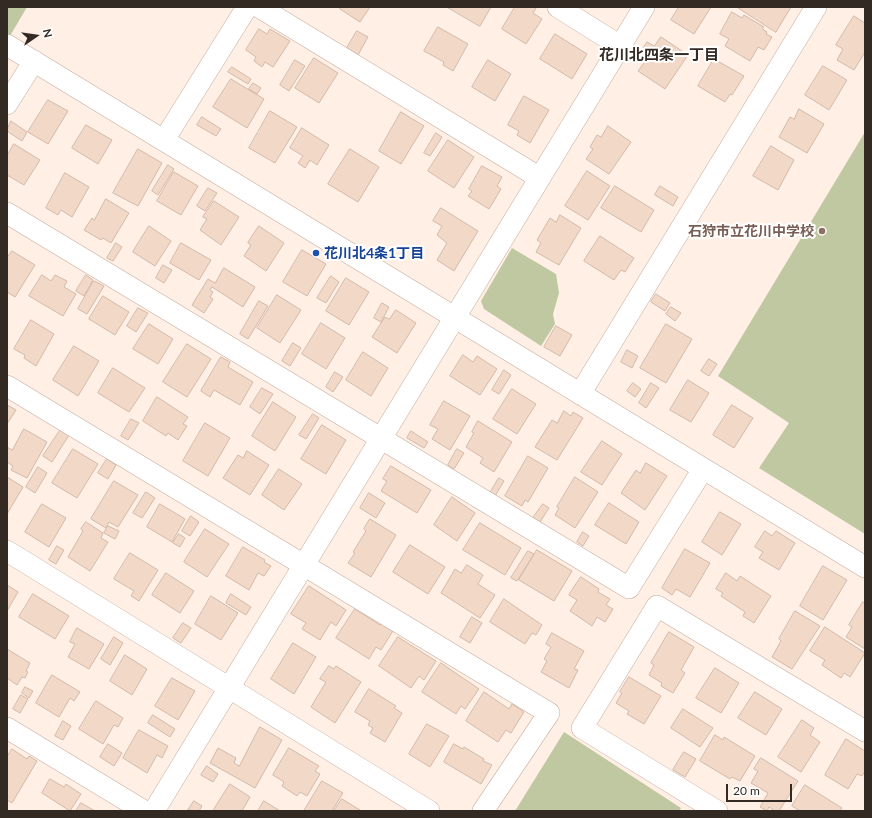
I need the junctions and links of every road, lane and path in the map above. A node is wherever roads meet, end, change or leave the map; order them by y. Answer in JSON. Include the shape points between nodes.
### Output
{"nodes":[{"id":1,"x":247,"y":7,"type":"edge"},
{"id":2,"x":260,"y":7,"type":"edge"},
{"id":3,"x":558,"y":7,"type":"edge"},
{"id":4,"x":644,"y":7,"type":"edge"},
{"id":5,"x":816,"y":7,"type":"edge"},
{"id":6,"x":7,"y":45,"type":"edge"},
{"id":7,"x":620,"y":46,"type":"junction"},
{"id":8,"x":34,"y":61,"type":"junction"},
{"id":9,"x":7,"y":104,"type":"edge"},
{"id":10,"x":164,"y":140,"type":"junction"},
{"id":11,"x":540,"y":178,"type":"junction"},
{"id":12,"x":7,"y":213,"type":"edge"},
{"id":13,"x":455,"y":318,"type":"junction"},
{"id":14,"x":7,"y":386,"type":"edge"},
{"id":15,"x":580,"y":394,"type":"junction"},
{"id":16,"x":382,"y":437,"type":"junction"},
{"id":17,"x":703,"y":469,"type":"junction"},
{"id":18,"x":7,"y":551,"type":"edge"},
{"id":19,"x":305,"y":564,"type":"junction"},
{"id":20,"x":865,"y":567,"type":"edge"},
{"id":21,"x":229,"y":688,"type":"junction"},
{"id":22,"x":7,"y":728,"type":"edge"},
{"id":23,"x":865,"y":731,"type":"edge"},
{"id":24,"x":708,"y":809,"type":"edge"},
{"id":25,"x":144,"y":811,"type":"edge"},
{"id":26,"x":154,"y":811,"type":"edge"},
{"id":27,"x":429,"y":811,"type":"edge"},
{"id":28,"x":483,"y":811,"type":"edge"}],
"edges":[{"from":1,"to":10,"type":"street"},
{"from":2,"to":11,"type":"street"},
{"from":3,"to":7,"type":"street"},
{"from":4,"to":7,"type":"street"},
{"from":5,"to":15,"type":"street"},
{"from":6,"to":8,"type":"street"},
{"from":7,"to":11,"type":"street"},
{"from":8,"to":9,"type":"street"},
{"from":8,"to":10,"type":"street"},
{"from":10,"to":13,"type":"street"},
{"from":11,"to":13,"type":"street"},
{"from":12,"to":16,"type":"street"},
{"from":13,"to":15,"type":"street"},
{"from":13,"to":16,"type":"street"},
{"from":14,"to":19,"type":"street"},
{"from":15,"to":17,"type":"street"},
{"from":16,"to":17,"type":"street","via":[[630,588]]},
{"from":16,"to":19,"type":"street"},
{"from":17,"to":20,"type":"street"},
{"from":18,"to":21,"type":"street"},
{"from":19,"to":21,"type":"street"},
{"from":19,"to":28,"type":"street","via":[[549,713]]},
{"from":21,"to":26,"type":"street"},
{"from":21,"to":27,"type":"street"},
{"from":22,"to":25,"type":"street"},
{"from":23,"to":24,"type":"street","via":[[657,606],[582,728]]}]}
